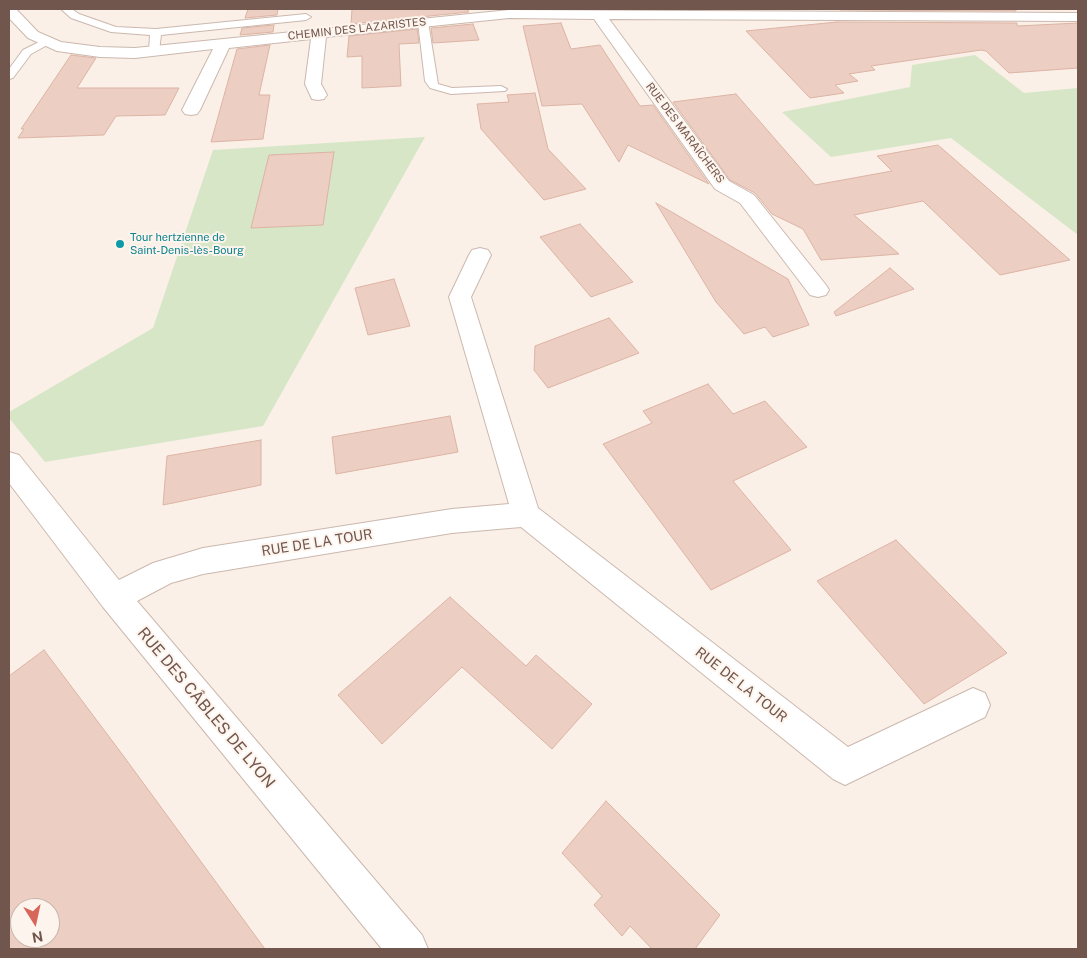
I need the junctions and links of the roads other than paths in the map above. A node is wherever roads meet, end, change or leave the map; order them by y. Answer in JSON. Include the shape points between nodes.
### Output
{"nodes":[{"id":1,"x":66,"y":9,"type":"edge"},
{"id":2,"x":400,"y":9,"type":"edge"},
{"id":3,"x":9,"y":10,"type":"edge"},
{"id":4,"x":640,"y":11,"type":"edge"},
{"id":5,"x":761,"y":12,"type":"edge"},
{"id":6,"x":1030,"y":13,"type":"edge"},
{"id":7,"x":600,"y":14,"type":"junction"},
{"id":8,"x":306,"y":17,"type":"dead end"},
{"id":9,"x":1078,"y":17,"type":"edge"},
{"id":10,"x":423,"y":22,"type":"junction"},
{"id":11,"x":403,"y":24,"type":"junction"},
{"id":12,"x":156,"y":32,"type":"junction"},
{"id":13,"x":319,"y":33,"type":"junction"},
{"id":14,"x":45,"y":42,"type":"junction"},
{"id":15,"x":222,"y":44,"type":"junction"},
{"id":16,"x":154,"y":51,"type":"junction"},
{"id":17,"x":27,"y":52,"type":"junction"},
{"id":18,"x":9,"y":54,"type":"edge"},
{"id":19,"x":9,"y":76,"type":"edge"},
{"id":20,"x":501,"y":89,"type":"dead end"},
{"id":21,"x":318,"y":96,"type":"dead end"},
{"id":22,"x":190,"y":110,"type":"dead end"},
{"id":23,"x":480,"y":255,"type":"dead end"},
{"id":24,"x":818,"y":290,"type":"dead end"},
{"id":25,"x":9,"y":463,"type":"edge"},
{"id":26,"x":526,"y":515,"type":"junction"},
{"id":27,"x":114,"y":597,"type":"junction"},
{"id":28,"x":973,"y":705,"type":"dead end"},
{"id":29,"x":408,"y":949,"type":"edge"}],
"edges":[{"from":1,"to":12,"type":"lane","via":[[75,16],[115,30]]},
{"from":2,"to":11,"type":"street"},
{"from":3,"to":14,"type":"street","name":"CHEMIN DES LAZARISTES","via":[[33,35]]},
{"from":4,"to":5,"type":"street","name":"CHEMIN DES LAZARISTES"},
{"from":4,"to":7,"type":"street","name":"CHEMIN DES LAZARISTES"},
{"from":5,"to":6,"type":"street","name":"CHEMIN DES LAZARISTES"},
{"from":6,"to":9,"type":"street","name":"CHEMIN DES LAZARISTES"},
{"from":7,"to":10,"type":"street","name":"CHEMIN DES LAZARISTES","via":[[509,14]]},
{"from":7,"to":24,"type":"street","name":"RUE DES MARAÎCHERS","via":[[722,185],[747,199]]},
{"from":8,"to":12,"type":"lane"},
{"from":10,"to":11,"type":"street","name":"CHEMIN DES LAZARISTES"},
{"from":10,"to":20,"type":"lane","via":[[434,86],[451,91]]},
{"from":11,"to":13,"type":"street","name":"CHEMIN DES LAZARISTES"},
{"from":12,"to":16,"type":"lane"},
{"from":13,"to":15,"type":"street","name":"CHEMIN DES LAZARISTES"},
{"from":13,"to":21,"type":"street","via":[[312,84]]},
{"from":14,"to":16,"type":"street","name":"CHEMIN DES LAZARISTES","via":[[72,50]]},
{"from":14,"to":17,"type":"lane"},
{"from":15,"to":16,"type":"street","name":"CHEMIN DES LAZARISTES"},
{"from":15,"to":22,"type":"street"},
{"from":17,"to":18,"type":"lane"},
{"from":17,"to":19,"type":"lane"},
{"from":23,"to":26,"type":"street","via":[[460,297]]},
{"from":25,"to":27,"type":"street","name":"RUE DES CÂBLES DE LYON"},
{"from":26,"to":27,"type":"street","name":"RUE DE LA TOUR","via":[[452,521],[203,561],[164,572]]},
{"from":26,"to":28,"type":"street","name":"RUE DE LA TOUR","via":[[845,767]]},
{"from":27,"to":29,"type":"street","name":"RUE DES CÂBLES DE LYON"}]}
